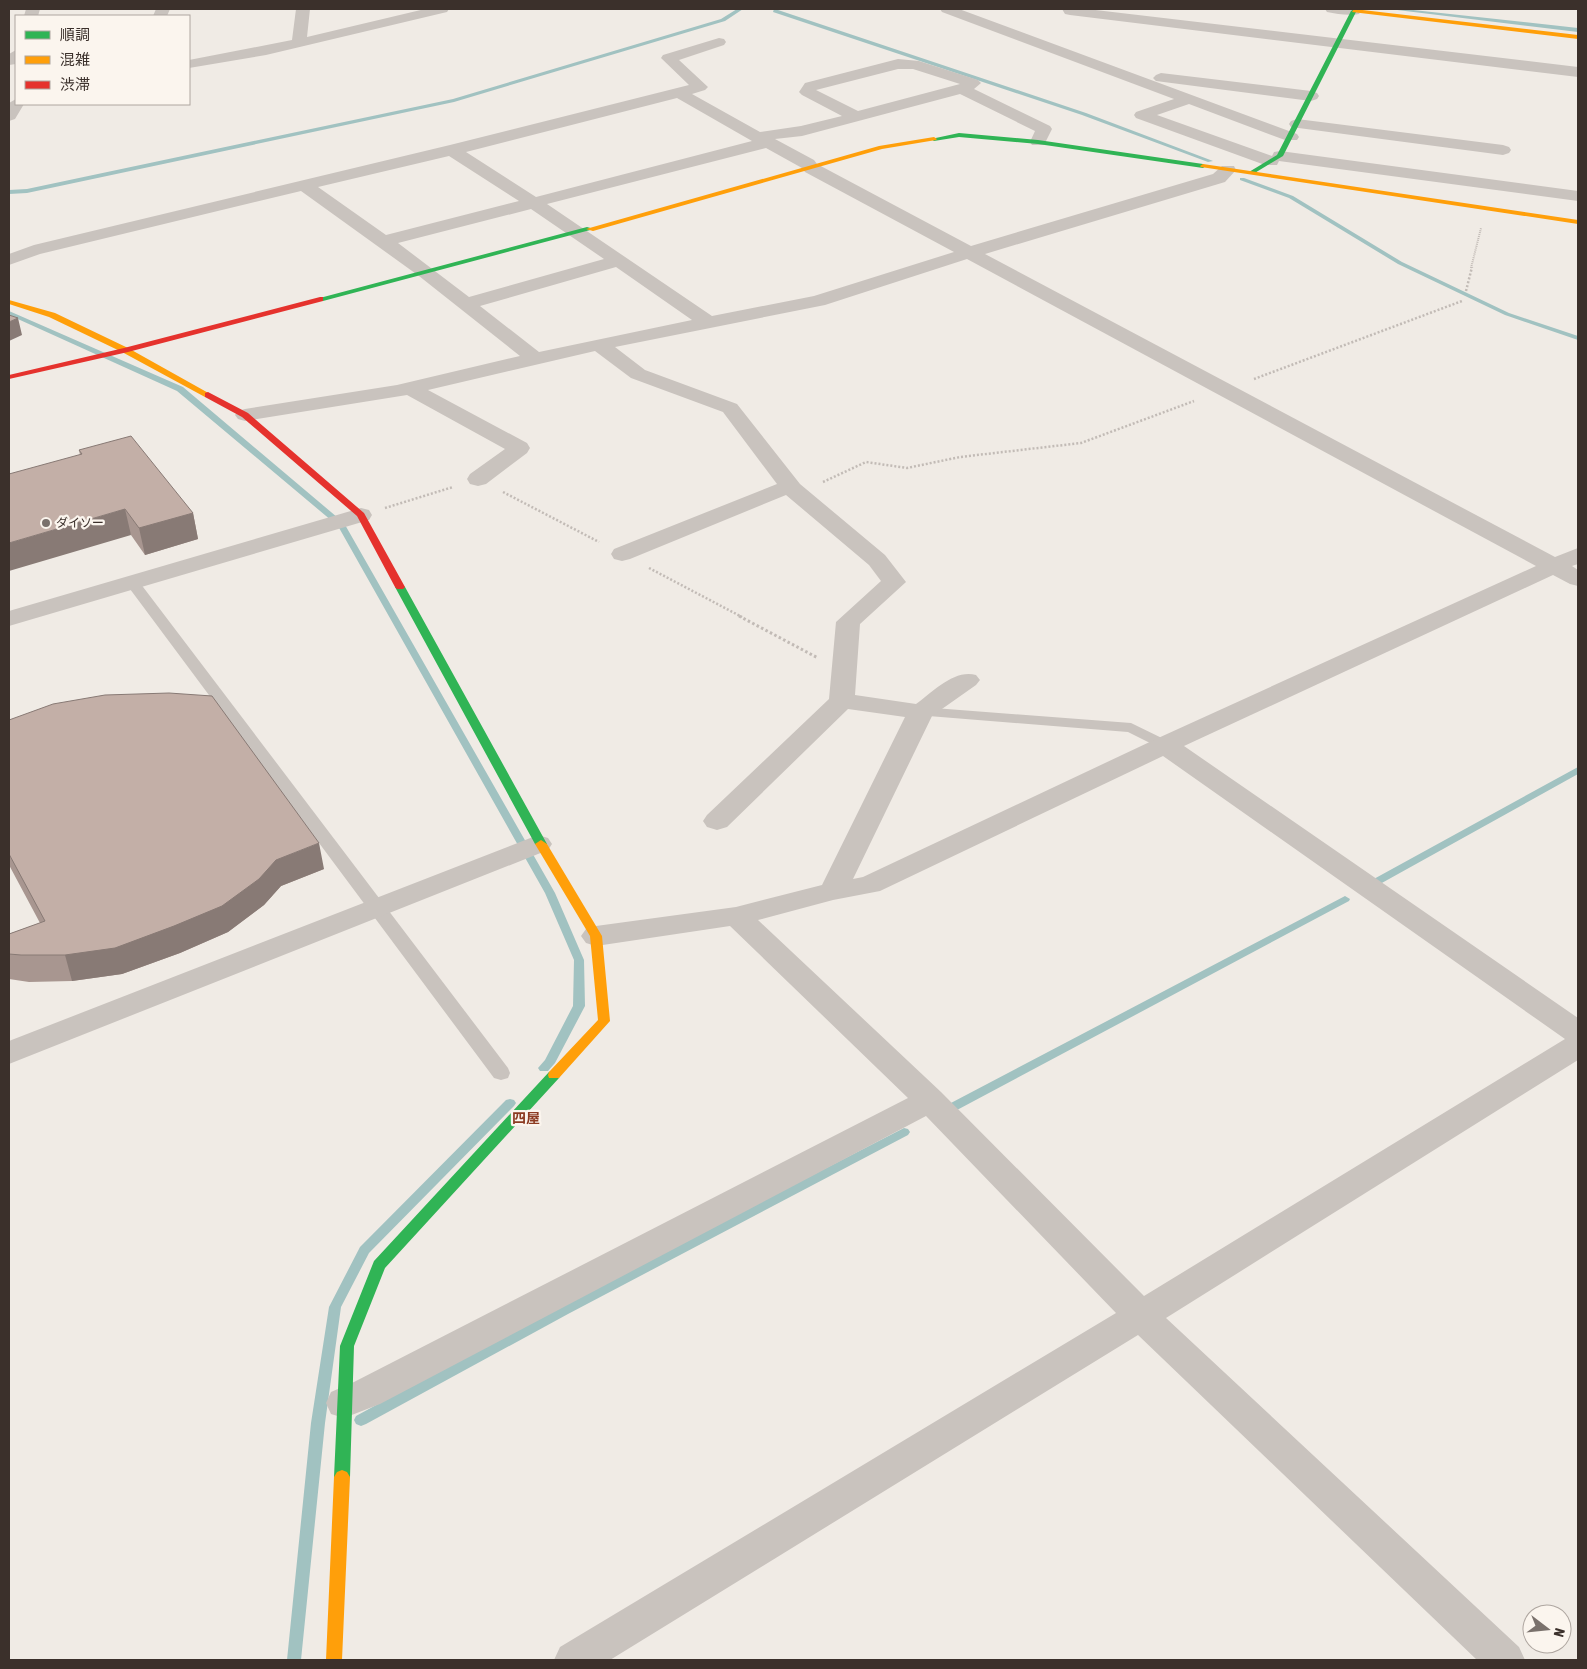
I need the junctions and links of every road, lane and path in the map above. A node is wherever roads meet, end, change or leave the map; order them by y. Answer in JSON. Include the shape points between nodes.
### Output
{"nodes":[{"id":1,"x":303,"y":9,"type":"edge"},
{"id":2,"x":442,"y":9,"type":"edge"},
{"id":3,"x":947,"y":9,"type":"edge"},
{"id":4,"x":1069,"y":9,"type":"edge"},
{"id":5,"x":1332,"y":9,"type":"edge"},
{"id":6,"x":1356,"y":10,"type":"edge"},
{"id":7,"x":394,"y":14,"type":"edge"},
{"id":8,"x":1578,"y":37,"type":"edge"},
{"id":9,"x":719,"y":42,"type":"dead end"},
{"id":10,"x":1339,"y":42,"type":"junction"},
{"id":11,"x":299,"y":43,"type":"junction"},
{"id":12,"x":190,"y":64,"type":"edge"},
{"id":13,"x":1578,"y":72,"type":"edge"},
{"id":14,"x":1139,"y":80,"type":"junction"},
{"id":15,"x":962,"y":89,"type":"junction"},
{"id":16,"x":680,"y":93,"type":"junction"},
{"id":17,"x":1311,"y":96,"type":"junction"},
{"id":18,"x":1189,"y":99,"type":"junction"},
{"id":19,"x":15,"y":105,"type":"edge"},
{"id":20,"x":9,"y":116,"type":"edge"},
{"id":21,"x":857,"y":117,"type":"junction"},
{"id":22,"x":1294,"y":131,"type":"junction"},
{"id":23,"x":762,"y":140,"type":"junction"},
{"id":24,"x":1038,"y":142,"type":"junction"},
{"id":25,"x":452,"y":150,"type":"junction"},
{"id":26,"x":1503,"y":150,"type":"dead end"},
{"id":27,"x":1275,"y":159,"type":"junction"},
{"id":28,"x":811,"y":168,"type":"junction"},
{"id":29,"x":1228,"y":170,"type":"junction"},
{"id":30,"x":1251,"y":173,"type":"junction"},
{"id":31,"x":304,"y":185,"type":"junction"},
{"id":32,"x":1578,"y":196,"type":"edge"},
{"id":33,"x":532,"y":203,"type":"junction"},
{"id":34,"x":1486,"y":208,"type":"junction"},
{"id":35,"x":1578,"y":222,"type":"edge"},
{"id":36,"x":578,"y":232,"type":"junction"},
{"id":37,"x":382,"y":242,"type":"junction"},
{"id":38,"x":968,"y":253,"type":"junction"},
{"id":39,"x":9,"y":260,"type":"edge"},
{"id":40,"x":619,"y":260,"type":"junction"},
{"id":41,"x":426,"y":272,"type":"junction"},
{"id":42,"x":1466,"y":291,"type":"dead end"},
{"id":43,"x":9,"y":302,"type":"edge"},
{"id":44,"x":1462,"y":302,"type":"dead end"},
{"id":45,"x":465,"y":304,"type":"junction"},
{"id":46,"x":709,"y":323,"type":"junction"},
{"id":47,"x":599,"y":344,"type":"junction"},
{"id":48,"x":122,"y":351,"type":"junction"},
{"id":49,"x":536,"y":359,"type":"junction"},
{"id":50,"x":9,"y":377,"type":"edge"},
{"id":51,"x":410,"y":388,"type":"junction"},
{"id":52,"x":1224,"y":390,"type":"junction"},
{"id":53,"x":245,"y":415,"type":"junction"},
{"id":54,"x":478,"y":479,"type":"dead end"},
{"id":55,"x":794,"y":490,"type":"junction"},
{"id":56,"x":361,"y":515,"type":"junction"},
{"id":57,"x":622,"y":554,"type":"dead end"},
{"id":58,"x":1578,"y":555,"type":"edge"},
{"id":59,"x":1555,"y":566,"type":"junction"},
{"id":60,"x":1578,"y":579,"type":"edge"},
{"id":61,"x":132,"y":582,"type":"junction"},
{"id":62,"x":9,"y":619,"type":"edge"},
{"id":63,"x":967,"y":680,"type":"dead end"},
{"id":64,"x":842,"y":701,"type":"junction"},
{"id":65,"x":921,"y":712,"type":"junction"},
{"id":66,"x":1165,"y":745,"type":"junction"},
{"id":67,"x":717,"y":821,"type":"dead end"},
{"id":68,"x":539,"y":844,"type":"junction"},
{"id":69,"x":832,"y":891,"type":"junction"},
{"id":70,"x":377,"y":908,"type":"junction"},
{"id":71,"x":736,"y":916,"type":"junction"},
{"id":72,"x":596,"y":936,"type":"junction"},
{"id":73,"x":1578,"y":1033,"type":"edge"},
{"id":74,"x":1578,"y":1046,"type":"edge"},
{"id":75,"x":9,"y":1053,"type":"edge"},
{"id":76,"x":501,"y":1073,"type":"dead end"},
{"id":77,"x":930,"y":1100,"type":"junction"},
{"id":78,"x":1141,"y":1316,"type":"junction"},
{"id":79,"x":344,"y":1403,"type":"junction"},
{"id":80,"x":334,"y":1660,"type":"edge"},
{"id":81,"x":574,"y":1660,"type":"edge"},
{"id":82,"x":1505,"y":1660,"type":"edge"}],
"edges":[{"from":1,"to":11,"type":"street"},
{"from":2,"to":7,"type":"street"},
{"from":3,"to":14,"type":"street"},
{"from":4,"to":10,"type":"street"},
{"from":5,"to":6,"type":"street"},
{"from":6,"to":8,"type":"street"},
{"from":6,"to":10,"type":"street"},
{"from":7,"to":11,"type":"street"},
{"from":9,"to":16,"type":"street","via":[[668,58],[700,87]]},
{"from":10,"to":13,"type":"street"},
{"from":10,"to":17,"type":"street"},
{"from":11,"to":12,"type":"street"},
{"from":14,"to":17,"type":"street","via":[[1164,78]]},
{"from":14,"to":18,"type":"street"},
{"from":15,"to":21,"type":"street"},
{"from":15,"to":21,"type":"street","via":[[973,83],[914,64],[898,64],[810,86],[807,92]]},
{"from":15,"to":24,"type":"street","via":[[1044,129]]},
{"from":16,"to":23,"type":"street"},
{"from":16,"to":25,"type":"street"},
{"from":17,"to":22,"type":"street"},
{"from":18,"to":22,"type":"street"},
{"from":18,"to":27,"type":"street","via":[[1142,115]]},
{"from":19,"to":20,"type":"street"},
{"from":21,"to":23,"type":"street"},
{"from":22,"to":26,"type":"street"},
{"from":22,"to":27,"type":"street"},
{"from":23,"to":28,"type":"street"},
{"from":23,"to":33,"type":"street"},
{"from":24,"to":28,"type":"street","via":[[959,135],[881,148]]},
{"from":24,"to":29,"type":"street"},
{"from":25,"to":31,"type":"street"},
{"from":25,"to":33,"type":"street"},
{"from":27,"to":30,"type":"street"},
{"from":27,"to":32,"type":"street"},
{"from":28,"to":36,"type":"street"},
{"from":28,"to":38,"type":"street"},
{"from":29,"to":30,"type":"street"},
{"from":29,"to":38,"type":"street","via":[[1219,178]]},
{"from":30,"to":34,"type":"street"},
{"from":31,"to":37,"type":"street"},
{"from":31,"to":39,"type":"street","via":[[34,250]]},
{"from":33,"to":36,"type":"street"},
{"from":33,"to":37,"type":"street"},
{"from":34,"to":35,"type":"street"},
{"from":34,"to":42,"type":"path"},
{"from":36,"to":40,"type":"street"},
{"from":36,"to":41,"type":"street"},
{"from":37,"to":41,"type":"street"},
{"from":38,"to":46,"type":"street","via":[[818,301]]},
{"from":38,"to":52,"type":"street"},
{"from":40,"to":45,"type":"street"},
{"from":40,"to":46,"type":"street"},
{"from":41,"to":45,"type":"street"},
{"from":41,"to":48,"type":"street"},
{"from":43,"to":48,"type":"street","via":[[52,316]]},
{"from":44,"to":52,"type":"path"},
{"from":45,"to":49,"type":"street"},
{"from":46,"to":47,"type":"street"},
{"from":47,"to":49,"type":"street"},
{"from":47,"to":55,"type":"street","via":[[638,374],[730,408]]},
{"from":48,"to":50,"type":"street"},
{"from":48,"to":53,"type":"street"},
{"from":49,"to":51,"type":"street"},
{"from":51,"to":53,"type":"street"},
{"from":51,"to":54,"type":"street","via":[[519,448]]},
{"from":52,"to":55,"type":"path","via":[[1081,443],[960,457],[907,468],[866,462]]},
{"from":52,"to":59,"type":"street"},
{"from":53,"to":56,"type":"street"},
{"from":55,"to":57,"type":"street"},
{"from":55,"to":64,"type":"street","via":[[877,560],[894,582],[848,622]]},
{"from":56,"to":61,"type":"street"},
{"from":56,"to":68,"type":"street"},
{"from":58,"to":59,"type":"street"},
{"from":59,"to":60,"type":"street"},
{"from":59,"to":66,"type":"street"},
{"from":61,"to":62,"type":"street"},
{"from":61,"to":70,"type":"lane"},
{"from":63,"to":65,"type":"street"},
{"from":64,"to":65,"type":"street"},
{"from":64,"to":67,"type":"street"},
{"from":65,"to":66,"type":"lane","via":[[1131,728]]},
{"from":65,"to":69,"type":"street"},
{"from":66,"to":69,"type":"street","via":[[870,885]]},
{"from":66,"to":73,"type":"street"},
{"from":68,"to":70,"type":"street"},
{"from":68,"to":72,"type":"street"},
{"from":69,"to":71,"type":"street"},
{"from":70,"to":75,"type":"street"},
{"from":70,"to":76,"type":"lane"},
{"from":71,"to":72,"type":"street"},
{"from":71,"to":77,"type":"street"},
{"from":72,"to":79,"type":"street","via":[[604,1021],[379,1265],[346,1346]]},
{"from":74,"to":78,"type":"street"},
{"from":77,"to":78,"type":"street"},
{"from":77,"to":79,"type":"street"},
{"from":78,"to":81,"type":"street"},
{"from":78,"to":82,"type":"street"},
{"from":79,"to":80,"type":"street"}]}
